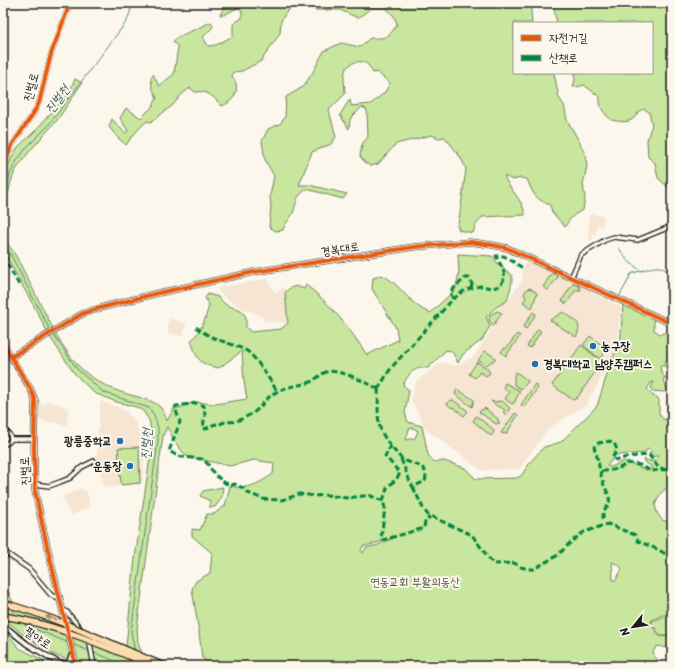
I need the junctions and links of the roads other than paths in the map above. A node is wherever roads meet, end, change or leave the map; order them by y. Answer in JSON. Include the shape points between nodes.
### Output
{"nodes":[{"id":1,"x":74,"y":3,"type":"edge"},
{"id":2,"x":70,"y":5,"type":"edge"},
{"id":3,"x":3,"y":168,"type":"edge"},
{"id":4,"x":672,"y":226,"type":"edge"},
{"id":5,"x":571,"y":278,"type":"junction"},
{"id":6,"x":672,"y":324,"type":"edge"},
{"id":7,"x":3,"y":340,"type":"edge"},
{"id":8,"x":12,"y":358,"type":"junction"},
{"id":9,"x":3,"y":429,"type":"edge"},
{"id":10,"x":34,"y":439,"type":"junction"},
{"id":11,"x":11,"y":440,"type":"junction"},
{"id":12,"x":3,"y":445,"type":"edge"},
{"id":13,"x":94,"y":461,"type":"dead end"},
{"id":14,"x":35,"y":484,"type":"junction"},
{"id":15,"x":3,"y":551,"type":"edge"},
{"id":16,"x":60,"y":600,"type":"junction"},
{"id":17,"x":3,"y":603,"type":"edge"},
{"id":18,"x":61,"y":607,"type":"junction"},
{"id":19,"x":3,"y":616,"type":"edge"},
{"id":20,"x":3,"y":625,"type":"edge"},
{"id":21,"x":72,"y":654,"type":"junction"},
{"id":22,"x":63,"y":666,"type":"edge"},
{"id":23,"x":76,"y":666,"type":"edge"},
{"id":24,"x":94,"y":666,"type":"edge"},
{"id":25,"x":153,"y":666,"type":"edge"},
{"id":26,"x":164,"y":666,"type":"edge"}],
"edges":[{"from":1,"to":2,"type":"street","name":"진벌로"},
{"from":2,"to":3,"type":"street","name":"진벌로","via":[[51,54],[38,103],[12,145]]},
{"from":4,"to":5,"type":"street","via":[[638,240],[605,240],[581,255]]},
{"from":5,"to":6,"type":"street","name":"경복대로"},
{"from":5,"to":8,"type":"street","name":"경복대로","via":[[500,246],[477,242],[414,247],[254,272],[100,308],[76,317]]},
{"from":7,"to":8,"type":"street","name":"진벌로"},
{"from":8,"to":10,"type":"street","name":"진벌로","via":[[34,396]]},
{"from":9,"to":11,"type":"street"},
{"from":10,"to":11,"type":"street"},
{"from":10,"to":14,"type":"street","name":"진벌로"},
{"from":11,"to":12,"type":"street"},
{"from":13,"to":14,"type":"street","via":[[82,466],[70,478],[60,482],[49,486]]},
{"from":14,"to":16,"type":"street","name":"진벌로"},
{"from":15,"to":16,"type":"street","via":[[29,568],[51,595]]},
{"from":16,"to":18,"type":"street","name":"진벌로"},
{"from":26,"to":17,"type":"highway","one_way":true,"bridge":true,"via":[[57,621]]},
{"from":18,"to":21,"type":"street","name":"진벌로"},
{"from":18,"to":24,"type":"street","via":[[89,638]]},
{"from":19,"to":25,"type":"highway","bridge":true,"via":[[78,635]]},
{"from":20,"to":22,"type":"street","name":"팔야로","via":[[27,644]]},
{"from":21,"to":22,"type":"street","via":[[69,662]]},
{"from":21,"to":23,"type":"street","name":"진벌로"}]}
